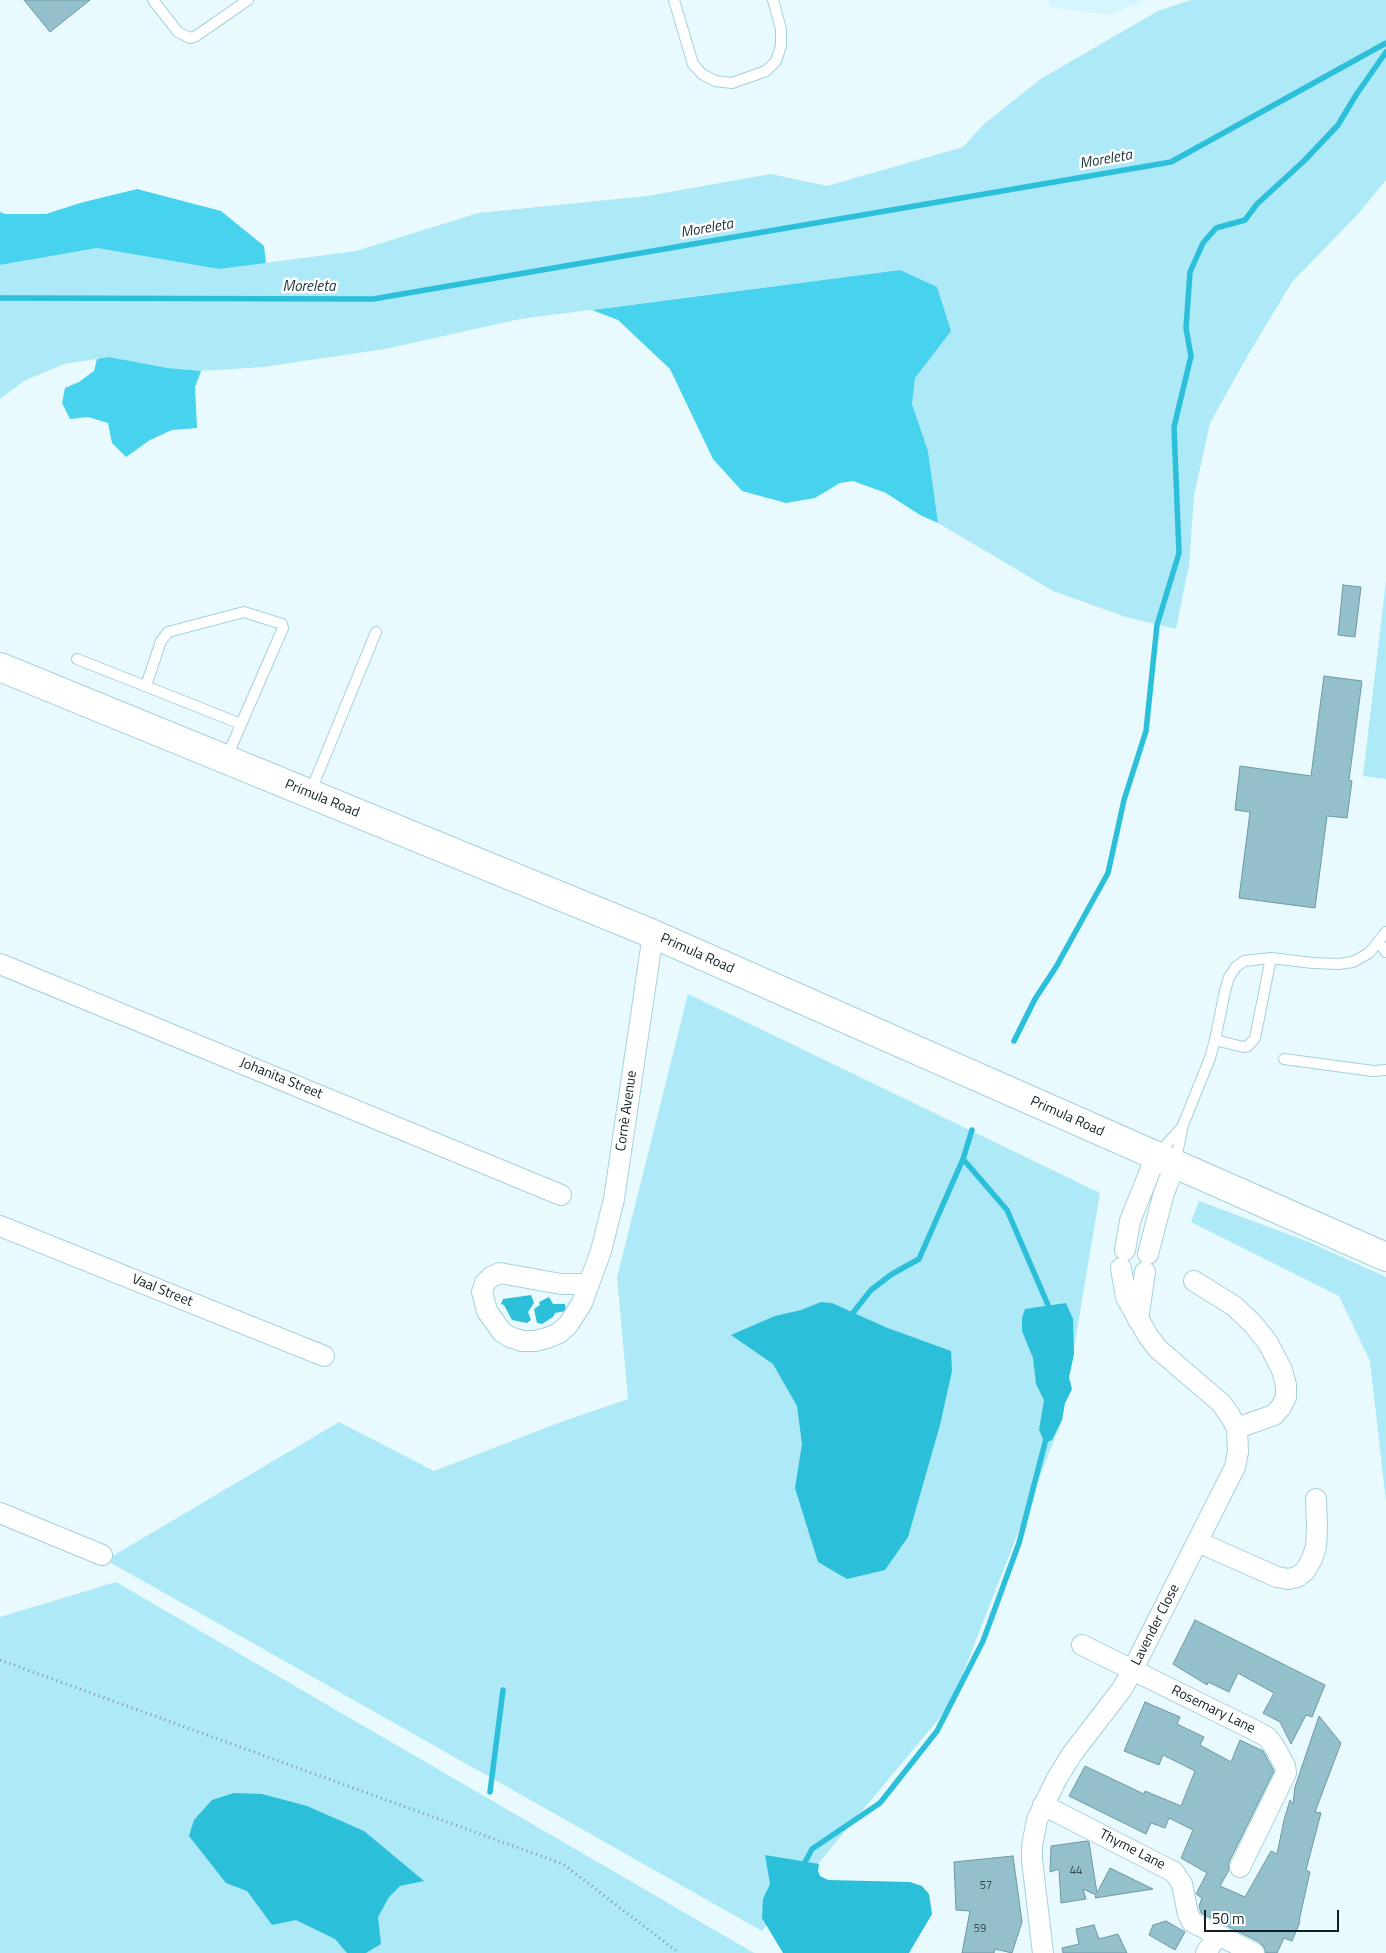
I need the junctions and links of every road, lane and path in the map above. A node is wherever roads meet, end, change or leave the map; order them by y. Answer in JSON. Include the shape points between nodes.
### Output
{"nodes":[{"id":1,"x":153,"y":0,"type":"edge"},
{"id":2,"x":248,"y":0,"type":"edge"},
{"id":3,"x":674,"y":0,"type":"edge"},
{"id":4,"x":773,"y":0,"type":"edge"},
{"id":5,"x":376,"y":632,"type":"dead end"},
{"id":6,"x":77,"y":659,"type":"dead end"},
{"id":7,"x":0,"y":668,"type":"edge"},
{"id":8,"x":146,"y":686,"type":"junction"},
{"id":9,"x":241,"y":724,"type":"junction"},
{"id":10,"x":226,"y":760,"type":"junction"},
{"id":11,"x":309,"y":794,"type":"junction"},
{"id":12,"x":1386,"y":932,"type":"edge"},
{"id":13,"x":653,"y":934,"type":"junction"},
{"id":14,"x":1379,"y":942,"type":"junction"},
{"id":15,"x":1386,"y":952,"type":"edge"},
{"id":16,"x":1271,"y":958,"type":"junction"},
{"id":17,"x":0,"y":964,"type":"edge"},
{"id":18,"x":1215,"y":1040,"type":"junction"},
{"id":19,"x":1284,"y":1059,"type":"dead end"},
{"id":20,"x":1386,"y":1070,"type":"edge"},
{"id":21,"x":1183,"y":1125,"type":"junction"},
{"id":22,"x":1166,"y":1160,"type":"junction"},
{"id":23,"x":561,"y":1195,"type":"dead end"},
{"id":24,"x":1147,"y":1210,"type":"junction"},
{"id":25,"x":0,"y":1226,"type":"edge"},
{"id":26,"x":1386,"y":1240,"type":"edge"},
{"id":27,"x":1356,"y":1243,"type":"junction"},
{"id":28,"x":1386,"y":1257,"type":"edge"},
{"id":29,"x":1194,"y":1281,"type":"dead end"},
{"id":30,"x":588,"y":1284,"type":"junction"},
{"id":31,"x":1138,"y":1320,"type":"junction"},
{"id":32,"x":324,"y":1356,"type":"dead end"},
{"id":33,"x":1237,"y":1428,"type":"junction"},
{"id":34,"x":1316,"y":1499,"type":"dead end"},
{"id":35,"x":0,"y":1513,"type":"edge"},
{"id":36,"x":1198,"y":1542,"type":"junction"},
{"id":37,"x":102,"y":1555,"type":"dead end"},
{"id":38,"x":1082,"y":1645,"type":"dead end"},
{"id":39,"x":0,"y":1660,"type":"edge"},
{"id":40,"x":1132,"y":1671,"type":"junction"},
{"id":41,"x":1043,"y":1804,"type":"junction"},
{"id":42,"x":1240,"y":1866,"type":"dead end"},
{"id":43,"x":1217,"y":1936,"type":"junction"},
{"id":44,"x":679,"y":1953,"type":"edge"},
{"id":45,"x":1043,"y":1953,"type":"edge"},
{"id":46,"x":1206,"y":1953,"type":"edge"},
{"id":47,"x":1254,"y":1953,"type":"edge"}],
"edges":[{"from":1,"to":2,"type":"lane","via":[[178,32],[190,38]]},
{"from":3,"to":4,"type":"lane","via":[[693,64],[715,81],[732,83],[766,71],[776,61],[781,46],[781,29]]},
{"from":5,"to":11,"type":"lane"},
{"from":6,"to":8,"type":"lane"},
{"from":7,"to":10,"type":"street","name":"Primula Road"},
{"from":8,"to":9,"type":"lane"},
{"from":8,"to":9,"type":"lane","via":[[160,641],[168,632],[244,612],[281,623],[283,628]]},
{"from":9,"to":10,"type":"lane"},
{"from":10,"to":11,"type":"street","name":"Primula Road"},
{"from":11,"to":13,"type":"street","name":"Primula Road"},
{"from":12,"to":14,"type":"lane"},
{"from":13,"to":22,"type":"street","name":"Primula Road"},
{"from":13,"to":30,"type":"street","name":"Cornè Avenue","via":[[614,1199],[601,1251]]},
{"from":14,"to":15,"type":"lane"},
{"from":14,"to":16,"type":"lane","via":[[1369,953],[1353,962],[1313,964]]},
{"from":16,"to":18,"type":"lane","via":[[1255,958],[1236,967],[1229,978]]},
{"from":16,"to":18,"type":"lane","via":[[1256,1038],[1243,1047]]},
{"from":17,"to":23,"type":"street","name":"Johanita Street"},
{"from":18,"to":21,"type":"lane"},
{"from":19,"to":20,"type":"lane"},
{"from":21,"to":22,"type":"lane"},
{"from":21,"to":22,"type":"lane"},
{"from":22,"to":24,"type":"street"},
{"from":22,"to":27,"type":"street","name":"Primula Road"},
{"from":24,"to":31,"type":"street","via":[[1146,1263]]},
{"from":24,"to":31,"type":"street","via":[[1130,1221],[1123,1259],[1126,1297]]},
{"from":25,"to":32,"type":"street","name":"Vaal Street"},
{"from":26,"to":27,"type":"street"},
{"from":27,"to":28,"type":"street","name":"Primula Road"},
{"from":29,"to":33,"type":"street","via":[[1234,1306],[1253,1324],[1268,1343],[1282,1370],[1286,1397],[1281,1407],[1274,1415]]},
{"from":30,"to":30,"type":"street","name":"Cornè Avenue","via":[[562,1284],[500,1273],[491,1276],[482,1292],[487,1311],[502,1332],[516,1339],[535,1341],[548,1338],[568,1325],[582,1303]]},
{"from":31,"to":33,"type":"street","via":[[1158,1348],[1221,1404]]},
{"from":33,"to":36,"type":"street","name":"Lavender Close","via":[[1235,1467]]},
{"from":34,"to":36,"type":"street","via":[[1316,1547],[1312,1559],[1297,1577],[1277,1577]]},
{"from":35,"to":37,"type":"street"},
{"from":36,"to":40,"type":"street","name":"Lavender Close"},
{"from":38,"to":40,"type":"street","name":"Rosemary Lane"},
{"from":39,"to":44,"type":"path","via":[[563,1864]]},
{"from":40,"to":41,"type":"street","name":"Lavender Close","via":[[1072,1754]]},
{"from":40,"to":42,"type":"street","name":"Rosemary Lane","via":[[1262,1734],[1274,1746],[1285,1766],[1284,1779]]},
{"from":41,"to":43,"type":"street","name":"Thyme Lane","via":[[1174,1872],[1182,1884],[1192,1922]]},
{"from":41,"to":45,"type":"street","name":"Lavender Close","via":[[1032,1846]]},
{"from":43,"to":46,"type":"street"},
{"from":43,"to":47,"type":"street","name":"Thyme Lane"}]}
